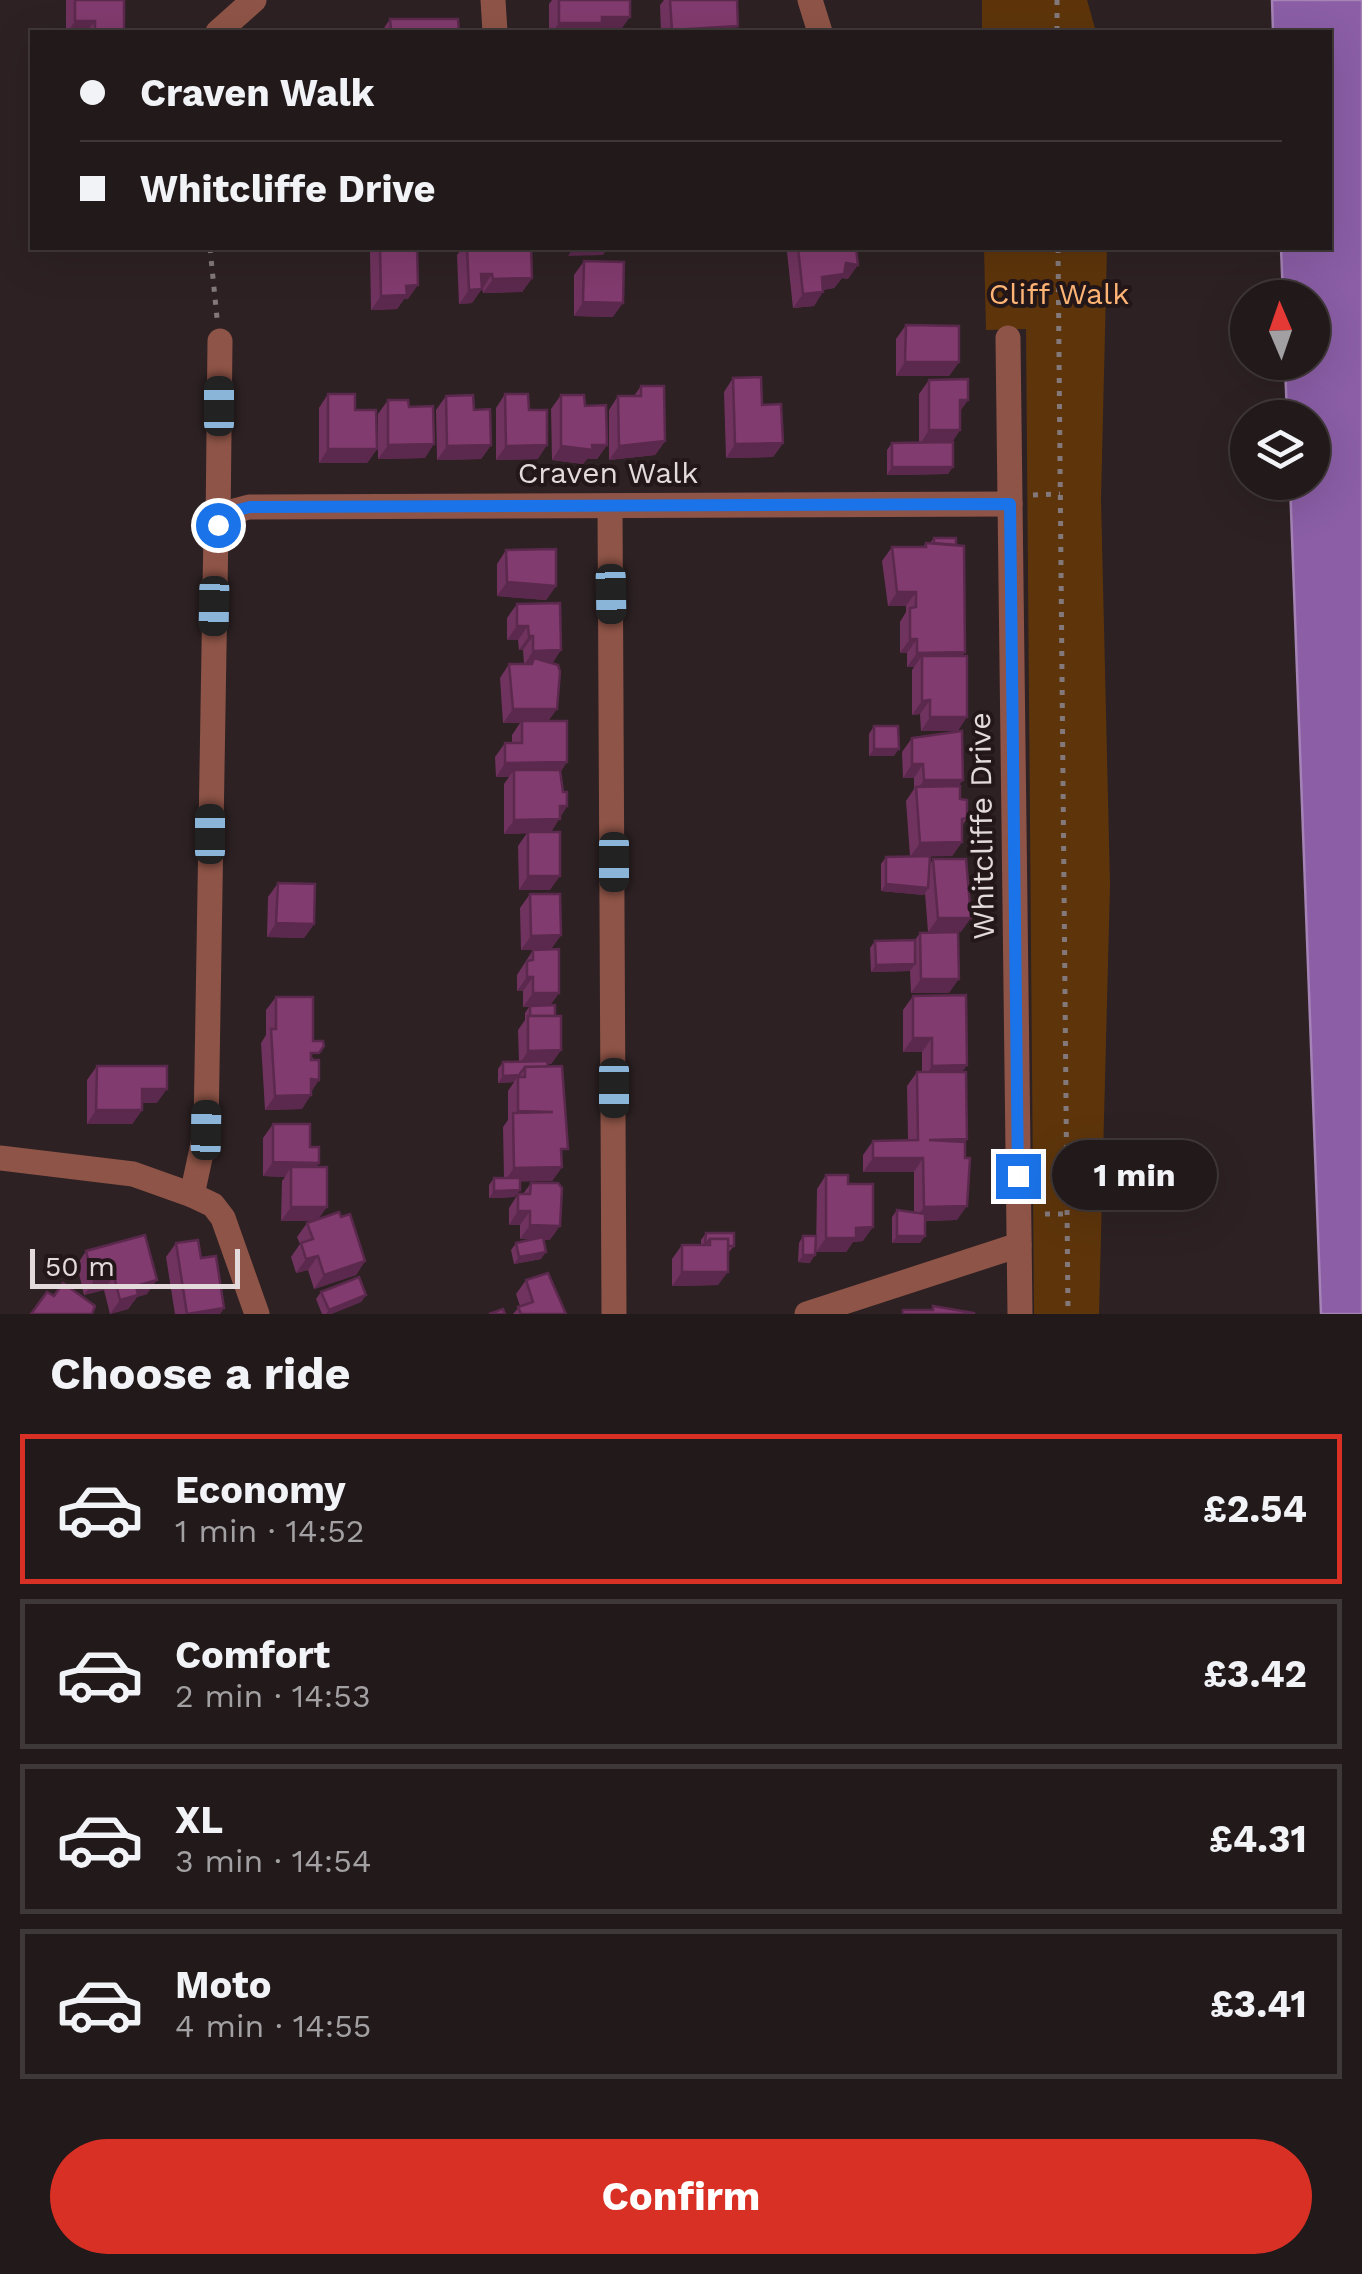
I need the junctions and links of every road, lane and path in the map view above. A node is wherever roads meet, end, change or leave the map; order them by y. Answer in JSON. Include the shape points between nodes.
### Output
{"nodes":[{"id":1,"x":254,"y":0,"type":"edge"},
{"id":2,"x":493,"y":0,"type":"edge"},
{"id":3,"x":810,"y":0,"type":"edge"},
{"id":4,"x":1057,"y":0,"type":"edge"},
{"id":5,"x":220,"y":30,"type":"edge"},
{"id":6,"x":496,"y":30,"type":"edge"},
{"id":7,"x":819,"y":30,"type":"edge"},
{"id":8,"x":1057,"y":30,"type":"edge"},
{"id":9,"x":210,"y":250,"type":"edge"},
{"id":10,"x":1058,"y":250,"type":"edge"},
{"id":11,"x":1008,"y":338,"type":"dead end"},
{"id":12,"x":220,"y":341,"type":"joint"},
{"id":13,"x":1010,"y":504,"type":"junction"},
{"id":14,"x":610,"y":506,"type":"junction"},
{"id":15,"x":217,"y":527,"type":"junction"},
{"id":16,"x":0,"y":1158,"type":"edge"},
{"id":17,"x":192,"y":1195,"type":"junction"},
{"id":18,"x":1019,"y":1245,"type":"junction"},
{"id":19,"x":256,"y":1314,"type":"edge"},
{"id":20,"x":614,"y":1314,"type":"edge"},
{"id":21,"x":808,"y":1314,"type":"edge"},
{"id":22,"x":1020,"y":1314,"type":"edge"},
{"id":23,"x":1068,"y":1314,"type":"edge"}],
"edges":[{"from":1,"to":5,"type":"street"},
{"from":2,"to":6,"type":"street"},
{"from":3,"to":7,"type":"street"},
{"from":4,"to":8,"type":"path"},
{"from":9,"to":12,"type":"path"},
{"from":10,"to":23,"type":"path"},
{"from":11,"to":13,"type":"street","name":"Whitcliffe Drive"},
{"from":12,"to":15,"type":"street"},
{"from":13,"to":14,"type":"street","name":"Craven Walk"},
{"from":13,"to":18,"type":"street","name":"Whitcliffe Drive"},
{"from":14,"to":15,"type":"street","name":"Craven Walk","via":[[250,507]]},
{"from":14,"to":20,"type":"street"},
{"from":15,"to":17,"type":"street","via":[[206,1130]]},
{"from":16,"to":17,"type":"street","via":[[133,1174]]},
{"from":17,"to":19,"type":"street","via":[[223,1218]]},
{"from":18,"to":21,"type":"street"},
{"from":18,"to":22,"type":"street","name":"Whitcliffe Drive"}]}
